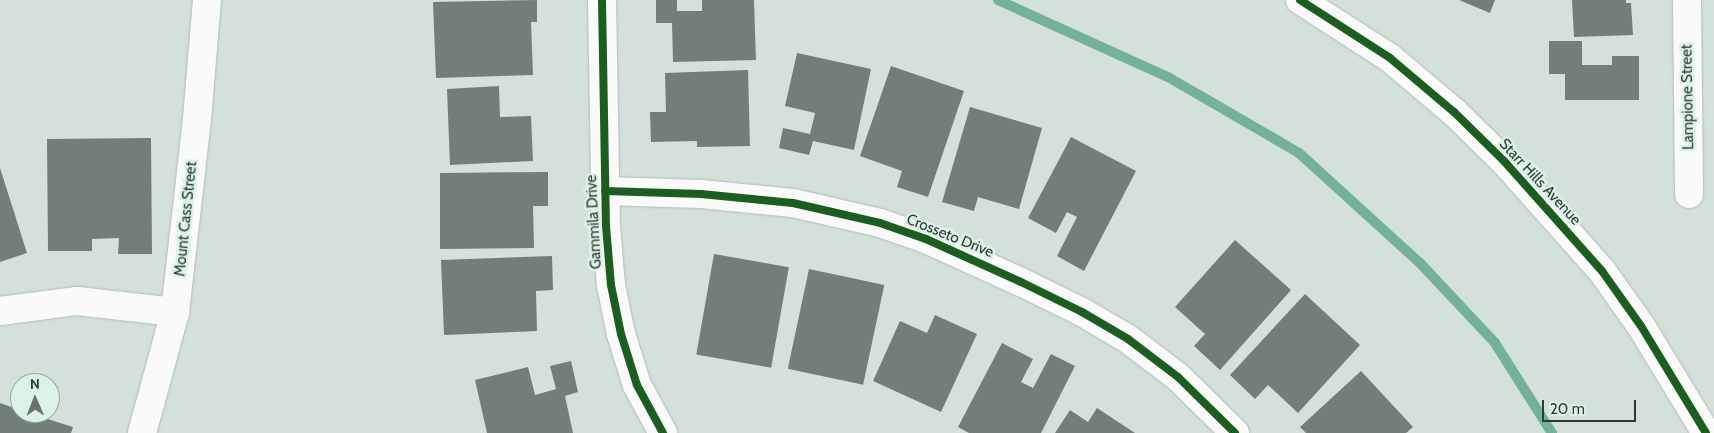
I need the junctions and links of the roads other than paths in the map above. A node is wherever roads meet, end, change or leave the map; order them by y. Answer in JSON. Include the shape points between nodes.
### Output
{"nodes":[{"id":1,"x":206,"y":0,"type":"edge"},
{"id":2,"x":602,"y":0,"type":"edge"},
{"id":3,"x":1300,"y":0,"type":"edge"},
{"id":4,"x":1687,"y":0,"type":"edge"},
{"id":5,"x":605,"y":191,"type":"junction"},
{"id":6,"x":1689,"y":194,"type":"dead end"},
{"id":7,"x":0,"y":311,"type":"edge"},
{"id":8,"x":176,"y":312,"type":"junction"},
{"id":9,"x":142,"y":433,"type":"edge"},
{"id":10,"x":662,"y":433,"type":"edge"},
{"id":11,"x":1236,"y":433,"type":"edge"},
{"id":12,"x":1706,"y":433,"type":"edge"}],
"edges":[{"from":1,"to":8,"type":"street","name":"Mount Cass Street"},
{"from":2,"to":5,"type":"street","name":"Gammila Drive"},
{"from":3,"to":12,"type":"street","name":"Starr Hills Avenue","via":[[1390,58],[1454,112],[1504,161],[1602,271],[1641,326]]},
{"from":4,"to":6,"type":"street","name":"Lampione Street"},
{"from":5,"to":10,"type":"street","name":"Gammila Drive","via":[[611,284],[621,334],[637,385]]},
{"from":5,"to":11,"type":"street","name":"Crosseto Drive","via":[[691,193],[793,203],[880,223],[926,239],[1030,286],[1128,339],[1178,376]]},
{"from":7,"to":8,"type":"street","via":[[77,301]]},
{"from":8,"to":9,"type":"street","name":"Mount Cass Street"}]}
